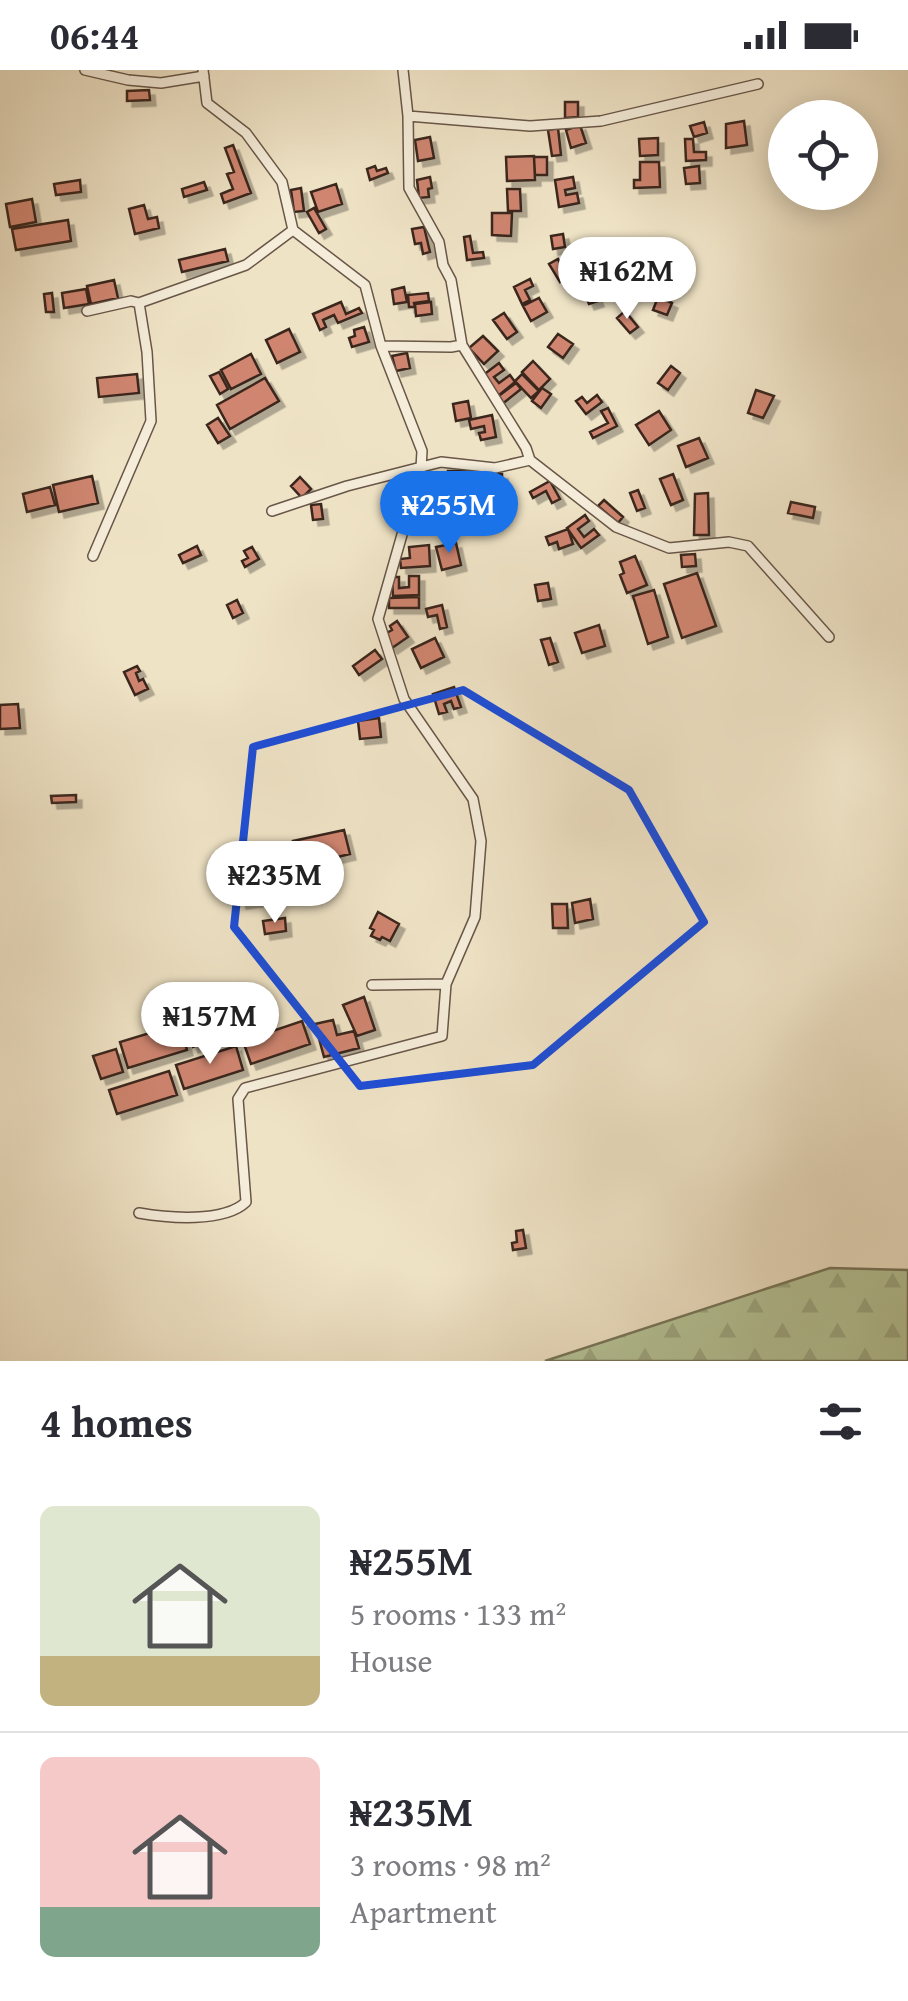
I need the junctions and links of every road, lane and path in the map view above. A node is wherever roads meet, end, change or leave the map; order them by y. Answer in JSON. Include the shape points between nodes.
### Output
{"nodes":[{"id":1,"x":85,"y":70,"type":"edge"},
{"id":2,"x":404,"y":70,"type":"edge"},
{"id":3,"x":203,"y":73,"type":"edge"},
{"id":4,"x":758,"y":84,"type":"dead end"},
{"id":5,"x":408,"y":116,"type":"junction"},
{"id":6,"x":293,"y":230,"type":"junction"},
{"id":7,"x":140,"y":303,"type":"junction"},
{"id":8,"x":87,"y":312,"type":"dead end"},
{"id":9,"x":462,"y":345,"type":"junction"},
{"id":10,"x":381,"y":346,"type":"junction"},
{"id":11,"x":530,"y":460,"type":"junction"},
{"id":12,"x":421,"y":468,"type":"junction"},
{"id":13,"x":272,"y":511,"type":"dead end"},
{"id":14,"x":92,"y":556,"type":"dead end"},
{"id":15,"x":829,"y":637,"type":"dead end"},
{"id":16,"x":446,"y":984,"type":"junction"},
{"id":17,"x":372,"y":985,"type":"dead end"},
{"id":18,"x":140,"y":1214,"type":"dead end"}],
"edges":[{"from":1,"to":3,"type":"street","via":[[162,83]]},
{"from":2,"to":5,"type":"street"},
{"from":3,"to":6,"type":"street","via":[[207,103],[246,132],[282,182]]},
{"from":4,"to":5,"type":"street","via":[[601,121],[530,126]]},
{"from":5,"to":9,"type":"street","via":[[409,188],[439,242]]},
{"from":6,"to":7,"type":"street","via":[[246,265]]},
{"from":6,"to":10,"type":"street","via":[[366,285]]},
{"from":7,"to":8,"type":"street"},
{"from":7,"to":14,"type":"street","via":[[151,421]]},
{"from":9,"to":10,"type":"street"},
{"from":9,"to":11,"type":"street"},
{"from":10,"to":12,"type":"street","via":[[422,452]]},
{"from":11,"to":12,"type":"street","via":[[495,468],[441,462]]},
{"from":11,"to":15,"type":"street","via":[[616,528],[669,548],[748,546]]},
{"from":12,"to":13,"type":"street"},
{"from":12,"to":16,"type":"street","via":[[378,619],[404,699],[472,799],[481,842],[476,916]]},
{"from":16,"to":17,"type":"street"},
{"from":16,"to":18,"type":"street","via":[[442,1036],[245,1088],[238,1099],[246,1202],[237,1210],[179,1219]]}]}
